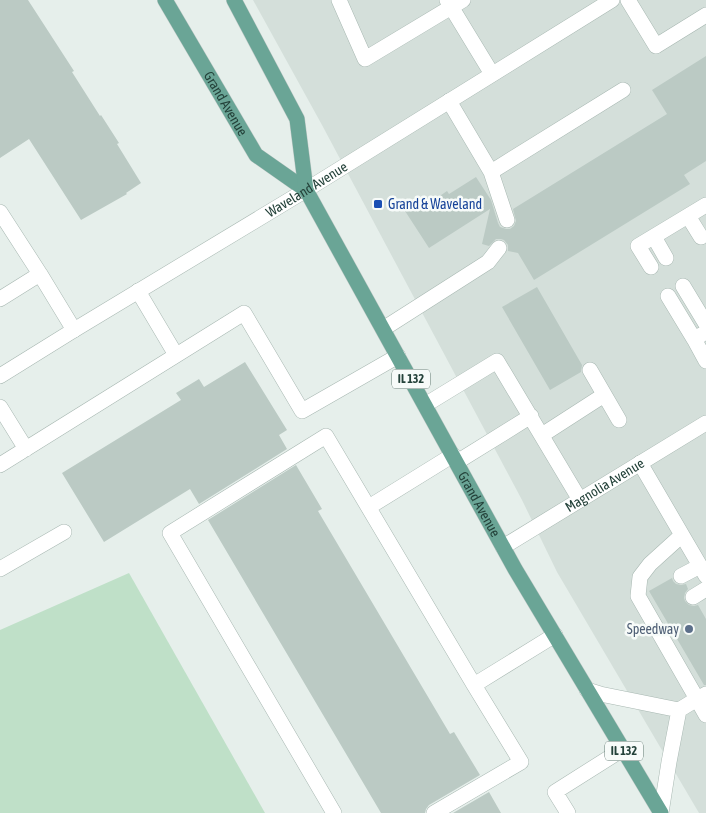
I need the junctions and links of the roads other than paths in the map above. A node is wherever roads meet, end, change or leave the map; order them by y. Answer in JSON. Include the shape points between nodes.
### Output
{"nodes":[{"id":1,"x":165,"y":0,"type":"edge"},
{"id":2,"x":234,"y":0,"type":"edge"},
{"id":3,"x":339,"y":0,"type":"edge"},
{"id":4,"x":612,"y":0,"type":"edge"},
{"id":5,"x":628,"y":0,"type":"edge"},
{"id":6,"x":454,"y":2,"type":"edge"},
{"id":7,"x":706,"y":15,"type":"edge"},
{"id":8,"x":492,"y":74,"type":"junction"},
{"id":9,"x":623,"y":90,"type":"dead end"},
{"id":10,"x":448,"y":101,"type":"junction"},
{"id":11,"x":491,"y":172,"type":"junction"},
{"id":12,"x":306,"y":190,"type":"junction"},
{"id":13,"x":706,"y":206,"type":"edge"},
{"id":14,"x":0,"y":212,"type":"edge"},
{"id":15,"x":688,"y":216,"type":"junction"},
{"id":16,"x":507,"y":220,"type":"dead end"},
{"id":17,"x":654,"y":237,"type":"junction"},
{"id":18,"x":701,"y":237,"type":"dead end"},
{"id":19,"x":499,"y":248,"type":"dead end"},
{"id":20,"x":666,"y":258,"type":"dead end"},
{"id":21,"x":651,"y":267,"type":"dead end"},
{"id":22,"x":40,"y":274,"type":"junction"},
{"id":23,"x":683,"y":286,"type":"dead end"},
{"id":24,"x":138,"y":291,"type":"junction"},
{"id":25,"x":668,"y":296,"type":"dead end"},
{"id":26,"x":0,"y":299,"type":"edge"},
{"id":27,"x":706,"y":324,"type":"edge"},
{"id":28,"x":383,"y":329,"type":"junction"},
{"id":29,"x":74,"y":330,"type":"junction"},
{"id":30,"x":700,"y":335,"type":"edge"},
{"id":31,"x":176,"y":355,"type":"junction"},
{"id":32,"x":398,"y":356,"type":"junction"},
{"id":33,"x":706,"y":361,"type":"edge"},
{"id":34,"x":590,"y":370,"type":"dead end"},
{"id":35,"x":0,"y":376,"type":"edge"},
{"id":36,"x":604,"y":395,"type":"junction"},
{"id":37,"x":425,"y":405,"type":"junction"},
{"id":38,"x":0,"y":407,"type":"edge"},
{"id":39,"x":531,"y":416,"type":"junction"},
{"id":40,"x":619,"y":420,"type":"dead end"},
{"id":41,"x":706,"y":423,"type":"edge"},
{"id":42,"x":542,"y":435,"type":"junction"},
{"id":43,"x":26,"y":449,"type":"junction"},
{"id":44,"x":455,"y":459,"type":"junction"},
{"id":45,"x":640,"y":463,"type":"junction"},
{"id":46,"x":0,"y":465,"type":"edge"},
{"id":47,"x":580,"y":500,"type":"junction"},
{"id":48,"x":369,"y":507,"type":"junction"},
{"id":49,"x":64,"y":532,"type":"dead end"},
{"id":50,"x":682,"y":535,"type":"junction"},
{"id":51,"x":504,"y":547,"type":"junction"},
{"id":52,"x":0,"y":569,"type":"edge"},
{"id":53,"x":703,"y":571,"type":"edge"},
{"id":54,"x":681,"y":576,"type":"dead end"},
{"id":55,"x":555,"y":635,"type":"junction"},
{"id":56,"x":474,"y":685,"type":"junction"},
{"id":57,"x":587,"y":690,"type":"junction"},
{"id":58,"x":701,"y":696,"type":"edge"},
{"id":59,"x":679,"y":710,"type":"junction"},
{"id":60,"x":706,"y":715,"type":"edge"},
{"id":61,"x":623,"y":749,"type":"junction"},
{"id":62,"x":334,"y":813,"type":"edge"},
{"id":63,"x":434,"y":813,"type":"edge"},
{"id":64,"x":568,"y":813,"type":"edge"},
{"id":65,"x":661,"y":813,"type":"edge"}],
"edges":[{"from":1,"to":12,"type":"main road","name":"Grand Avenue","number":"IL 132","via":[[256,155]]},
{"from":2,"to":12,"type":"main road","name":"Grand Avenue","number":"IL 132","via":[[297,119]]},
{"from":3,"to":6,"type":"street","via":[[366,59]]},
{"from":4,"to":8,"type":"street","name":"Waveland Avenue"},
{"from":5,"to":7,"type":"street","via":[[656,46]]},
{"from":6,"to":8,"type":"street"},
{"from":8,"to":10,"type":"street","name":"Waveland Avenue"},
{"from":9,"to":11,"type":"street"},
{"from":10,"to":11,"type":"street"},
{"from":10,"to":12,"type":"street","name":"Waveland Avenue"},
{"from":11,"to":16,"type":"street"},
{"from":12,"to":24,"type":"street","name":"Waveland Avenue"},
{"from":12,"to":28,"type":"main road","name":"Grand Avenue","number":"IL 132"},
{"from":13,"to":15,"type":"street"},
{"from":14,"to":22,"type":"street"},
{"from":15,"to":17,"type":"street"},
{"from":15,"to":18,"type":"street"},
{"from":17,"to":20,"type":"street"},
{"from":17,"to":21,"type":"street","via":[[638,246]]},
{"from":19,"to":28,"type":"street","via":[[488,262]]},
{"from":22,"to":26,"type":"street"},
{"from":22,"to":29,"type":"street"},
{"from":23,"to":27,"type":"street"},
{"from":24,"to":29,"type":"street","name":"Waveland Avenue"},
{"from":24,"to":31,"type":"street"},
{"from":25,"to":30,"type":"street"},
{"from":28,"to":32,"type":"main road","name":"Grand Avenue","number":"IL 132"},
{"from":29,"to":35,"type":"street","name":"Waveland Avenue"},
{"from":30,"to":33,"type":"street"},
{"from":31,"to":32,"type":"street","via":[[244,313],[302,411]]},
{"from":31,"to":43,"type":"street"},
{"from":32,"to":37,"type":"main road","name":"Grand Avenue","number":"IL 132"},
{"from":34,"to":36,"type":"street"},
{"from":36,"to":40,"type":"street"},
{"from":36,"to":42,"type":"street"},
{"from":37,"to":39,"type":"street","via":[[497,360]]},
{"from":37,"to":44,"type":"main road","name":"Grand Avenue","number":"IL 132"},
{"from":38,"to":43,"type":"street"},
{"from":39,"to":42,"type":"street"},
{"from":39,"to":44,"type":"street"},
{"from":41,"to":45,"type":"street","name":"Magnolia Avenue"},
{"from":42,"to":47,"type":"street"},
{"from":43,"to":46,"type":"street"},
{"from":44,"to":48,"type":"street"},
{"from":44,"to":51,"type":"main road","name":"Grand Avenue","number":"IL 132"},
{"from":45,"to":47,"type":"street","name":"Magnolia Avenue"},
{"from":45,"to":50,"type":"street"},
{"from":47,"to":51,"type":"street","name":"Magnolia Avenue"},
{"from":48,"to":56,"type":"street"},
{"from":48,"to":62,"type":"street","via":[[326,436],[170,532]]},
{"from":49,"to":52,"type":"street"},
{"from":50,"to":53,"type":"street"},
{"from":50,"to":58,"type":"street","via":[[640,577],[638,596],[646,598]]},
{"from":51,"to":55,"type":"main road","name":"Grand Avenue","number":"IL 132"},
{"from":53,"to":54,"type":"street"},
{"from":55,"to":56,"type":"street"},
{"from":55,"to":57,"type":"main road","name":"Grand Avenue","number":"IL 132"},
{"from":56,"to":63,"type":"street","via":[[521,762]]},
{"from":57,"to":59,"type":"street"},
{"from":57,"to":61,"type":"main road","name":"Grand Avenue","number":"IL 132"},
{"from":58,"to":59,"type":"street"},
{"from":58,"to":60,"type":"street"},
{"from":59,"to":65,"type":"street"},
{"from":61,"to":64,"type":"street","via":[[555,792]]},
{"from":61,"to":65,"type":"main road","name":"Grand Avenue","number":"IL 132"}]}
